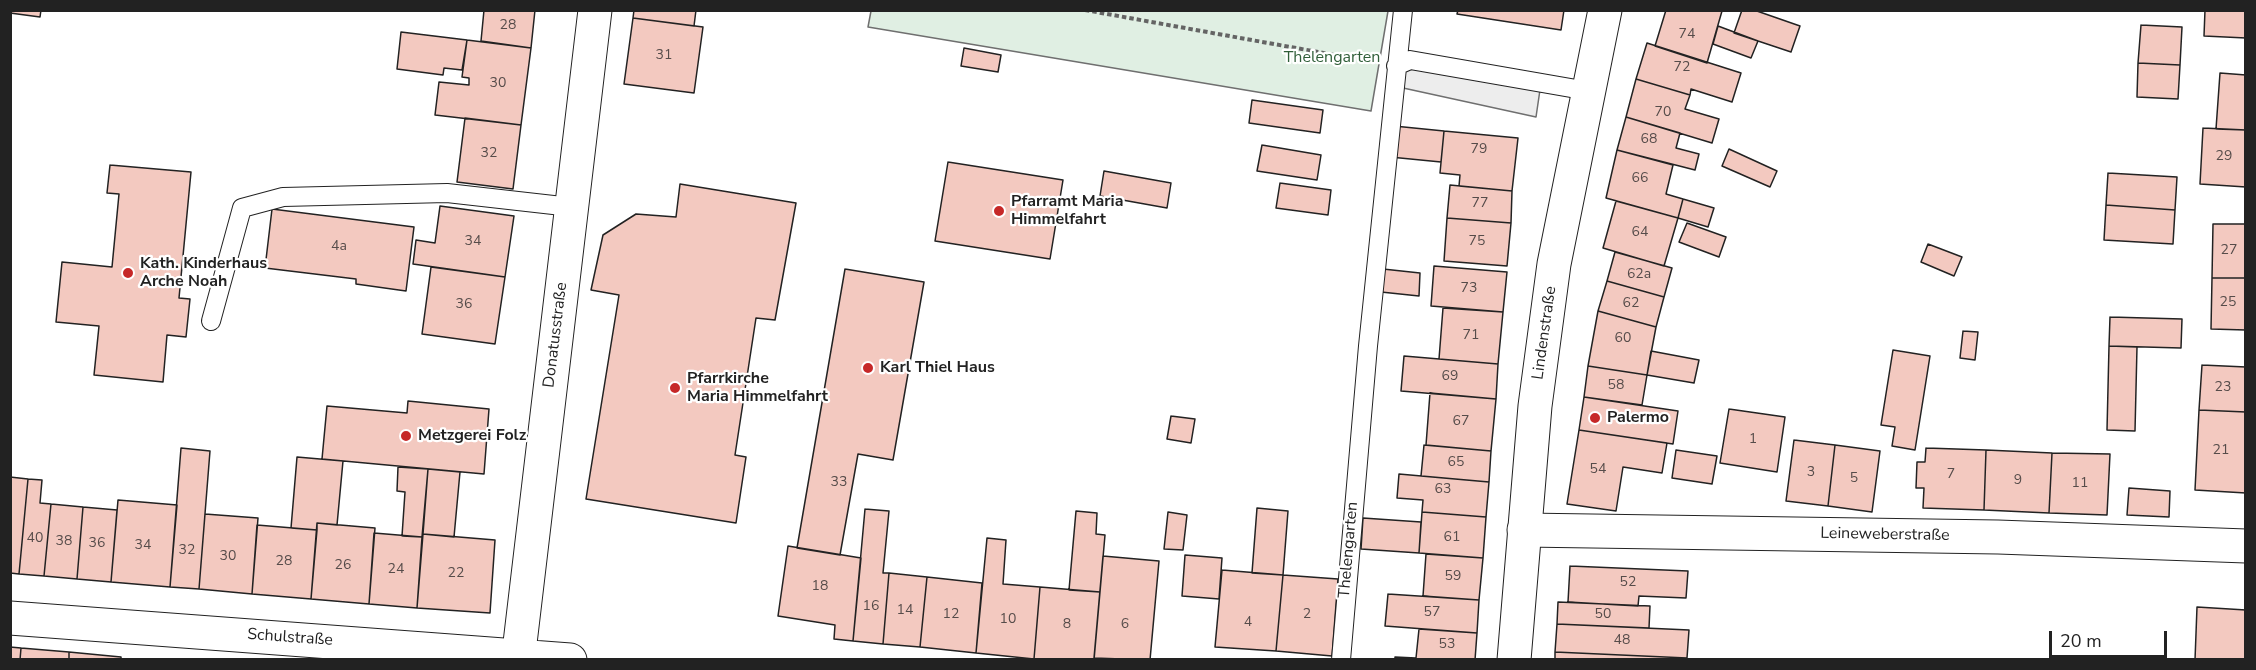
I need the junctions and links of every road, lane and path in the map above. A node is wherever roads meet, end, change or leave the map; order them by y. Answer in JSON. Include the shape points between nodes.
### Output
{"nodes":[{"id":1,"x":595,"y":10,"type":"edge"},
{"id":2,"x":1085,"y":10,"type":"edge"},
{"id":3,"x":1403,"y":10,"type":"edge"},
{"id":4,"x":1605,"y":10,"type":"edge"},
{"id":5,"x":1101,"y":12,"type":"edge"},
{"id":6,"x":1396,"y":66,"type":"junction"},
{"id":7,"x":1588,"y":91,"type":"junction"},
{"id":8,"x":571,"y":207,"type":"junction"},
{"id":9,"x":211,"y":321,"type":"dead end"},
{"id":10,"x":1524,"y":530,"type":"junction"},
{"id":11,"x":2246,"y":546,"type":"edge"},
{"id":12,"x":10,"y":618,"type":"edge"},
{"id":13,"x":519,"y":657,"type":"edge"},
{"id":14,"x":570,"y":660,"type":"edge"},
{"id":15,"x":1341,"y":660,"type":"edge"},
{"id":16,"x":1514,"y":660,"type":"edge"}],
"edges":[{"from":1,"to":8,"type":"street","name":"Donatusstraße"},
{"from":2,"to":5,"type":"path"},
{"from":3,"to":6,"type":"lane","name":"Thelengarten"},
{"from":4,"to":7,"type":"street","name":"Lindenstraße"},
{"from":5,"to":6,"type":"path"},
{"from":6,"to":7,"type":"lane","via":[[1410,60]]},
{"from":6,"to":15,"type":"lane","name":"Thelengarten"},
{"from":7,"to":10,"type":"street","name":"Lindenstraße","via":[[1554,264]]},
{"from":8,"to":9,"type":"lane","via":[[447,193],[283,197],[242,208]]},
{"from":8,"to":13,"type":"street","name":"Donatusstraße"},
{"from":10,"to":11,"type":"street","name":"Leineweberstraße","via":[[1998,537]]},
{"from":10,"to":16,"type":"street","name":"Lindenstraße"},
{"from":12,"to":13,"type":"street","name":"Schulstraße"},
{"from":13,"to":14,"type":"street","name":"Schulstraße"}]}
